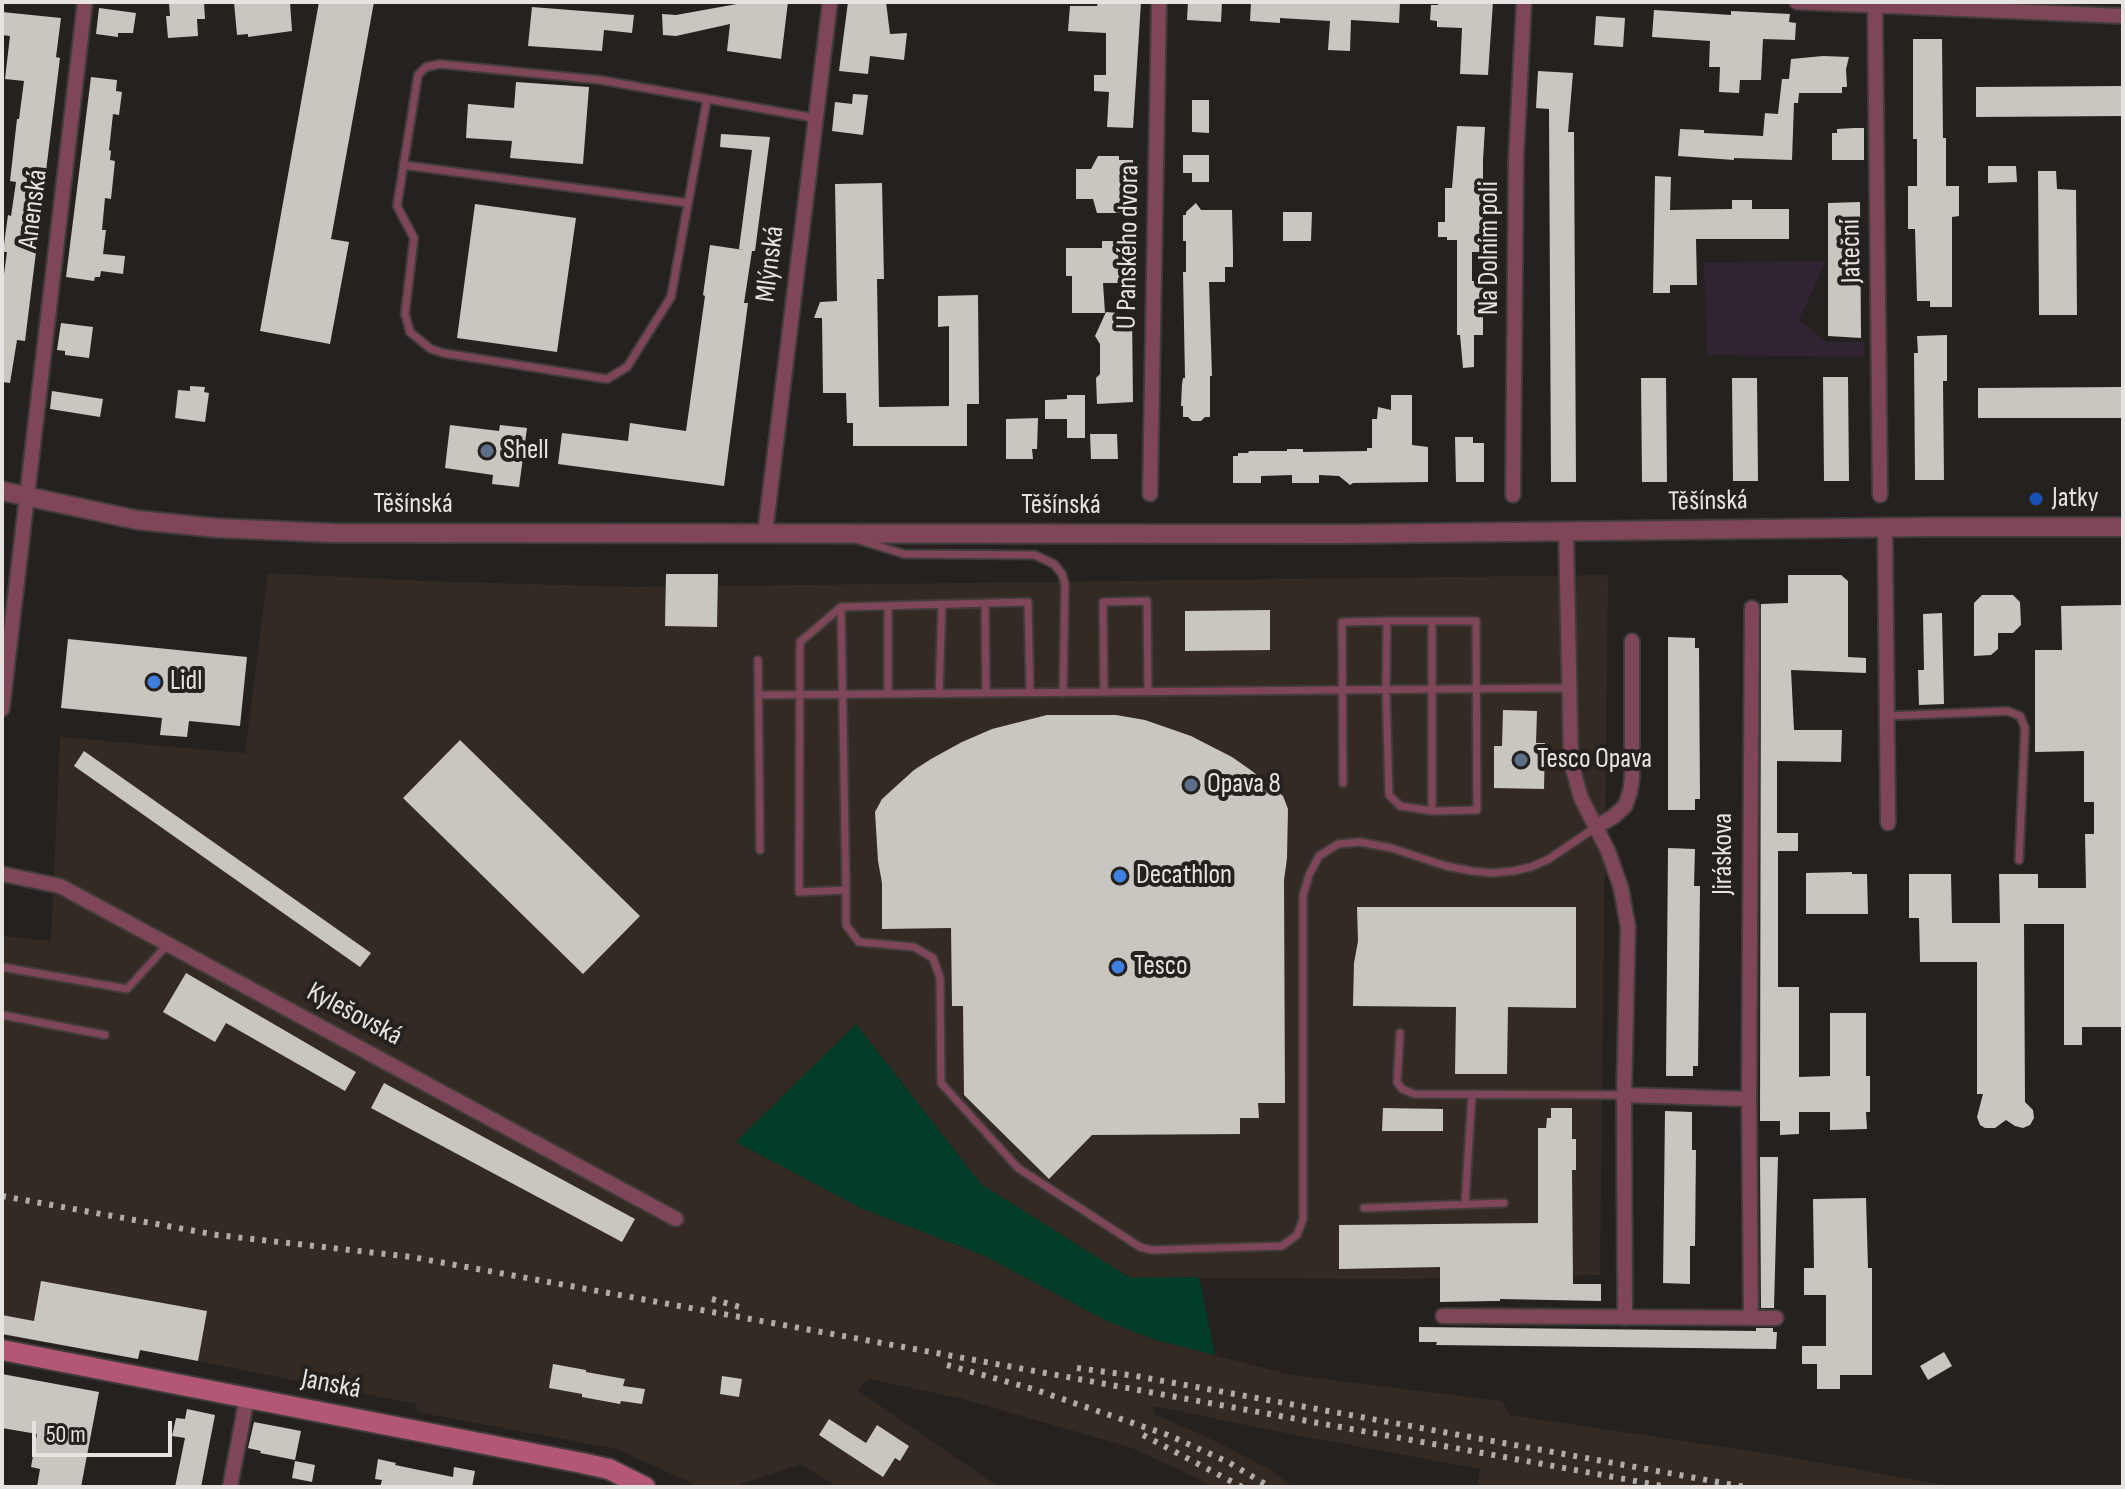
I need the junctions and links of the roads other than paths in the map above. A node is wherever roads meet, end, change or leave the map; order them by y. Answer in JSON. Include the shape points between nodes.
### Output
{"nodes":[{"id":1,"x":85,"y":2,"type":"edge"},
{"id":2,"x":830,"y":2,"type":"edge"},
{"id":3,"x":1159,"y":2,"type":"edge"},
{"id":4,"x":1524,"y":2,"type":"edge"},
{"id":5,"x":1797,"y":2,"type":"edge"},
{"id":6,"x":1875,"y":6,"type":"junction"},
{"id":7,"x":2123,"y":16,"type":"edge"},
{"id":8,"x":707,"y":99,"type":"junction"},
{"id":9,"x":815,"y":118,"type":"junction"},
{"id":10,"x":403,"y":165,"type":"junction"},
{"id":11,"x":688,"y":203,"type":"junction"},
{"id":12,"x":2,"y":491,"type":"edge"},
{"id":13,"x":1150,"y":494,"type":"dead end"},
{"id":14,"x":1513,"y":495,"type":"dead end"},
{"id":15,"x":1880,"y":495,"type":"dead end"},
{"id":16,"x":26,"y":497,"type":"junction"},
{"id":17,"x":2123,"y":527,"type":"edge"},
{"id":18,"x":1885,"y":528,"type":"junction"},
{"id":19,"x":1566,"y":532,"type":"junction"},
{"id":20,"x":765,"y":533,"type":"junction"},
{"id":21,"x":837,"y":534,"type":"junction"},
{"id":22,"x":985,"y":603,"type":"junction"},
{"id":23,"x":942,"y":604,"type":"junction"},
{"id":24,"x":888,"y":606,"type":"junction"},
{"id":25,"x":841,"y":607,"type":"junction"},
{"id":26,"x":1752,"y":608,"type":"dead end"},
{"id":27,"x":1387,"y":621,"type":"junction"},
{"id":28,"x":1432,"y":621,"type":"junction"},
{"id":29,"x":1632,"y":641,"type":"dead end"},
{"id":30,"x":758,"y":660,"type":"dead end"},
{"id":31,"x":1569,"y":688,"type":"junction"},
{"id":32,"x":1386,"y":690,"type":"junction"},
{"id":33,"x":1432,"y":690,"type":"junction"},
{"id":34,"x":1476,"y":690,"type":"junction"},
{"id":35,"x":1343,"y":691,"type":"junction"},
{"id":36,"x":1104,"y":692,"type":"junction"},
{"id":37,"x":1148,"y":692,"type":"junction"},
{"id":38,"x":986,"y":693,"type":"junction"},
{"id":39,"x":1030,"y":693,"type":"junction"},
{"id":40,"x":1063,"y":693,"type":"junction"},
{"id":41,"x":843,"y":694,"type":"junction"},
{"id":42,"x":888,"y":694,"type":"junction"},
{"id":43,"x":939,"y":694,"type":"junction"},
{"id":44,"x":758,"y":695,"type":"junction"},
{"id":45,"x":800,"y":695,"type":"junction"},
{"id":46,"x":2,"y":709,"type":"edge"},
{"id":47,"x":1887,"y":716,"type":"junction"},
{"id":48,"x":1343,"y":783,"type":"dead end"},
{"id":49,"x":1432,"y":811,"type":"junction"},
{"id":50,"x":1888,"y":823,"type":"dead end"},
{"id":51,"x":1596,"y":827,"type":"junction"},
{"id":52,"x":760,"y":850,"type":"dead end"},
{"id":53,"x":2019,"y":860,"type":"dead end"},
{"id":54,"x":2,"y":874,"type":"edge"},
{"id":55,"x":846,"y":890,"type":"junction"},
{"id":56,"x":168,"y":944,"type":"junction"},
{"id":57,"x":2,"y":967,"type":"edge"},
{"id":58,"x":2,"y":1015,"type":"edge"},
{"id":59,"x":1400,"y":1033,"type":"dead end"},
{"id":60,"x":105,"y":1035,"type":"dead end"},
{"id":61,"x":1472,"y":1094,"type":"junction"},
{"id":62,"x":1624,"y":1095,"type":"junction"},
{"id":63,"x":1749,"y":1099,"type":"junction"},
{"id":64,"x":1504,"y":1203,"type":"dead end"},
{"id":65,"x":1465,"y":1204,"type":"junction"},
{"id":66,"x":1364,"y":1208,"type":"dead end"},
{"id":67,"x":676,"y":1219,"type":"dead end"},
{"id":68,"x":1443,"y":1316,"type":"dead end"},
{"id":69,"x":1625,"y":1318,"type":"junction"},
{"id":70,"x":1751,"y":1318,"type":"junction"},
{"id":71,"x":1776,"y":1318,"type":"dead end"},
{"id":72,"x":2,"y":1350,"type":"edge"},
{"id":73,"x":247,"y":1397,"type":"junction"},
{"id":74,"x":230,"y":1487,"type":"edge"},
{"id":75,"x":645,"y":1487,"type":"edge"}],
"edges":[{"from":1,"to":16,"type":"street","name":"Anenská"},
{"from":2,"to":9,"type":"street","name":"Mlýnská"},
{"from":3,"to":13,"type":"street","name":"U Panského dvora"},
{"from":4,"to":14,"type":"street","name":"Na Dolním poli","via":[[1516,159]]},
{"from":5,"to":6,"type":"street"},
{"from":6,"to":7,"type":"street"},
{"from":6,"to":15,"type":"street","name":"Jateční"},
{"from":8,"to":9,"type":"lane"},
{"from":8,"to":10,"type":"lane","via":[[600,80],[440,64],[426,67],[418,75]]},
{"from":8,"to":11,"type":"lane"},
{"from":9,"to":20,"type":"street","name":"Mlýnská"},
{"from":10,"to":11,"type":"lane"},
{"from":10,"to":11,"type":"lane","via":[[397,206],[414,238],[405,314],[410,332],[443,353],[607,379],[627,367],[671,297]]},
{"from":12,"to":16,"type":"street","name":"Těšínská"},
{"from":16,"to":20,"type":"street","name":"Těšínská","via":[[137,520],[217,528]]},
{"from":16,"to":46,"type":"street","name":"Anenská"},
{"from":17,"to":18,"type":"street","name":"Těšínská"},
{"from":18,"to":19,"type":"street","name":"Těšínská"},
{"from":18,"to":47,"type":"street"},
{"from":19,"to":21,"type":"street","name":"Těšínská"},
{"from":19,"to":31,"type":"street"},
{"from":20,"to":21,"type":"street","name":"Těšínská"},
{"from":21,"to":40,"type":"lane","via":[[904,554],[1035,555],[1054,564],[1065,584]]},
{"from":22,"to":23,"type":"lane"},
{"from":22,"to":38,"type":"lane"},
{"from":22,"to":39,"type":"lane","via":[[1028,602]]},
{"from":23,"to":24,"type":"lane"},
{"from":23,"to":43,"type":"lane"},
{"from":24,"to":25,"type":"lane"},
{"from":24,"to":42,"type":"lane"},
{"from":25,"to":41,"type":"lane"},
{"from":25,"to":45,"type":"lane","via":[[800,642]]},
{"from":26,"to":63,"type":"street","name":"Jiráskova"},
{"from":27,"to":28,"type":"lane"},
{"from":27,"to":32,"type":"lane"},
{"from":27,"to":35,"type":"lane","via":[[1342,622]]},
{"from":28,"to":33,"type":"lane"},
{"from":28,"to":34,"type":"lane","via":[[1476,621]]},
{"from":29,"to":51,"type":"street","via":[[1630,792],[1625,806]]},
{"from":30,"to":44,"type":"lane"},
{"from":31,"to":34,"type":"lane"},
{"from":31,"to":51,"type":"street","via":[[1571,762]]},
{"from":32,"to":33,"type":"lane"},
{"from":32,"to":35,"type":"lane"},
{"from":32,"to":49,"type":"lane","via":[[1389,795],[1400,806]]},
{"from":33,"to":34,"type":"lane"},
{"from":33,"to":49,"type":"lane"},
{"from":34,"to":49,"type":"lane","via":[[1477,810]]},
{"from":35,"to":37,"type":"lane"},
{"from":35,"to":48,"type":"lane"},
{"from":36,"to":37,"type":"lane"},
{"from":36,"to":37,"type":"lane","via":[[1103,602],[1147,601]]},
{"from":36,"to":40,"type":"lane"},
{"from":38,"to":39,"type":"lane"},
{"from":38,"to":43,"type":"lane"},
{"from":39,"to":40,"type":"lane"},
{"from":41,"to":42,"type":"lane"},
{"from":41,"to":45,"type":"lane"},
{"from":41,"to":55,"type":"lane"},
{"from":42,"to":43,"type":"lane"},
{"from":44,"to":45,"type":"lane"},
{"from":44,"to":52,"type":"lane"},
{"from":45,"to":55,"type":"lane","via":[[799,892]]},
{"from":47,"to":50,"type":"street"},
{"from":47,"to":53,"type":"lane","via":[[2008,711],[2020,716],[2025,728]]},
{"from":51,"to":55,"type":"lane","via":[[1549,859],[1513,871],[1472,871],[1360,842],[1338,844],[1319,856],[1303,896],[1303,1219],[1297,1235],[1282,1246],[1140,1247],[1018,1168],[941,1083],[940,978],[933,958],[914,947],[859,942],[846,925]]},
{"from":51,"to":62,"type":"street","via":[[1621,888],[1628,927]]},
{"from":54,"to":56,"type":"street","name":"Kylešovská","via":[[60,886]]},
{"from":56,"to":57,"type":"lane","via":[[127,989]]},
{"from":56,"to":67,"type":"street","name":"Kylešovská"},
{"from":58,"to":60,"type":"lane"},
{"from":59,"to":61,"type":"lane","via":[[1397,1082],[1402,1089],[1414,1094]]},
{"from":61,"to":62,"type":"lane"},
{"from":61,"to":65,"type":"lane"},
{"from":62,"to":63,"type":"street"},
{"from":62,"to":69,"type":"street"},
{"from":63,"to":70,"type":"street","name":"Jiráskova"},
{"from":64,"to":65,"type":"lane"},
{"from":65,"to":66,"type":"lane"},
{"from":68,"to":69,"type":"street"},
{"from":69,"to":70,"type":"street"},
{"from":70,"to":71,"type":"street"},
{"from":72,"to":73,"type":"main road","name":"Janská"},
{"from":73,"to":74,"type":"street"},
{"from":73,"to":75,"type":"main road","name":"Janská","via":[[596,1466]]}]}
